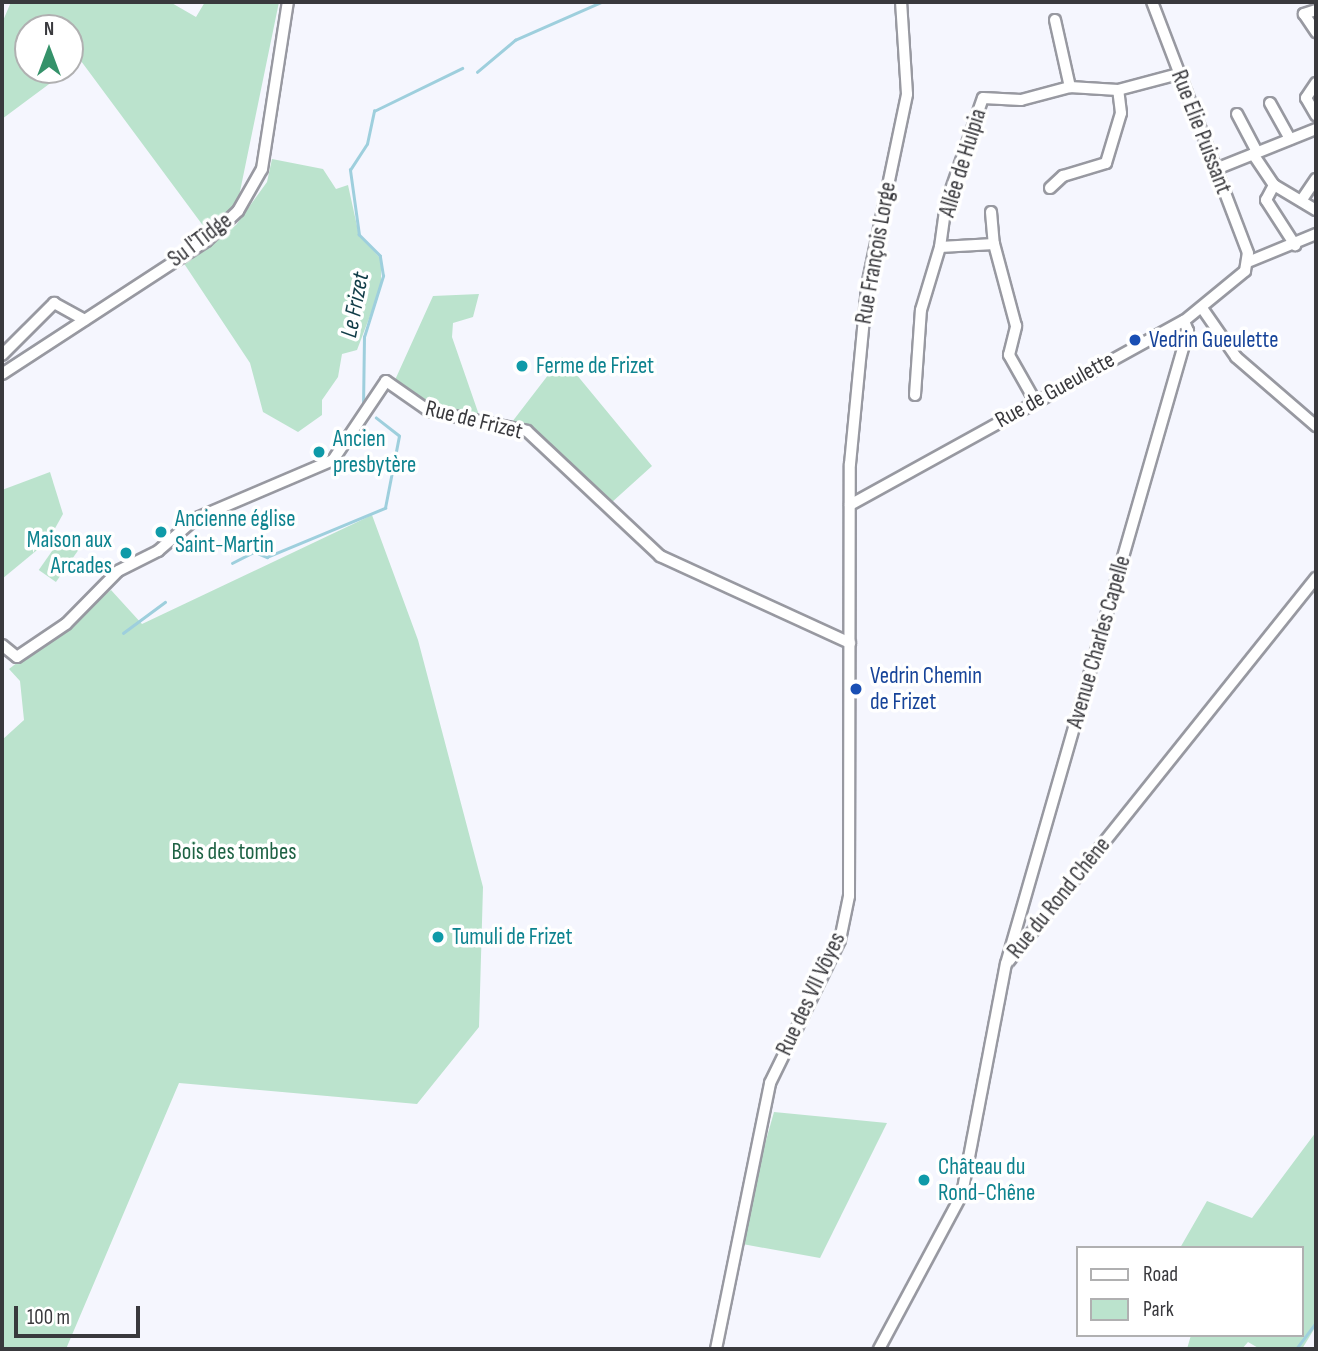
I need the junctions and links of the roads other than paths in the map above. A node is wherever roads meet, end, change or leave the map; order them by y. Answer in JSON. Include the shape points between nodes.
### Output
{"nodes":[{"id":1,"x":288,"y":2,"type":"edge"},
{"id":2,"x":901,"y":2,"type":"edge"},
{"id":3,"x":1152,"y":2,"type":"edge"},
{"id":4,"x":1316,"y":10,"type":"edge"},
{"id":5,"x":1055,"y":20,"type":"dead end"},
{"id":6,"x":1316,"y":32,"type":"edge"},
{"id":7,"x":1178,"y":74,"type":"junction"},
{"id":8,"x":1316,"y":83,"type":"edge"},
{"id":9,"x":1070,"y":87,"type":"junction"},
{"id":10,"x":1118,"y":90,"type":"junction"},
{"id":11,"x":1270,"y":103,"type":"dead end"},
{"id":12,"x":1237,"y":114,"type":"dead end"},
{"id":13,"x":1316,"y":115,"type":"edge"},
{"id":14,"x":1313,"y":130,"type":"edge"},
{"id":15,"x":1290,"y":139,"type":"junction"},
{"id":16,"x":1316,"y":142,"type":"edge"},
{"id":17,"x":1255,"y":153,"type":"junction"},
{"id":18,"x":1216,"y":169,"type":"junction"},
{"id":19,"x":1316,"y":179,"type":"edge"},
{"id":20,"x":1275,"y":185,"type":"junction"},
{"id":21,"x":1050,"y":188,"type":"dead end"},
{"id":22,"x":1303,"y":198,"type":"junction"},
{"id":23,"x":1316,"y":211,"type":"edge"},
{"id":24,"x":991,"y":212,"type":"dead end"},
{"id":25,"x":1316,"y":234,"type":"edge"},
{"id":26,"x":994,"y":244,"type":"junction"},
{"id":27,"x":1295,"y":244,"type":"junction"},
{"id":28,"x":940,"y":247,"type":"junction"},
{"id":29,"x":1248,"y":262,"type":"junction"},
{"id":30,"x":1202,"y":308,"type":"junction"},
{"id":31,"x":85,"y":320,"type":"junction"},
{"id":32,"x":1184,"y":321,"type":"junction"},
{"id":33,"x":2,"y":355,"type":"edge"},
{"id":34,"x":2,"y":374,"type":"edge"},
{"id":35,"x":915,"y":396,"type":"dead end"},
{"id":36,"x":1035,"y":401,"type":"junction"},
{"id":37,"x":1316,"y":426,"type":"edge"},
{"id":38,"x":850,"y":505,"type":"junction"},
{"id":39,"x":1316,"y":578,"type":"edge"},
{"id":40,"x":850,"y":643,"type":"junction"},
{"id":41,"x":2,"y":645,"type":"edge"},
{"id":42,"x":1006,"y":964,"type":"junction"},
{"id":43,"x":716,"y":1349,"type":"edge"},
{"id":44,"x":880,"y":1349,"type":"edge"}],
"edges":[{"from":1,"to":31,"type":"street","name":"Su l'Tîdge","via":[[262,169],[238,211],[205,241]]},
{"from":2,"to":38,"type":"street","name":"Rue François Lorge","via":[[907,94],[867,286]]},
{"from":3,"to":7,"type":"street","name":"Rue Elie Puissant"},
{"from":4,"to":6,"type":"street","via":[[1304,15]]},
{"from":5,"to":9,"type":"street"},
{"from":7,"to":10,"type":"street","name":"Allée de Hulpia"},
{"from":7,"to":18,"type":"street","name":"Rue Elie Puissant"},
{"from":8,"to":13,"type":"street","via":[[1306,98]]},
{"from":9,"to":10,"type":"street","name":"Allée de Hulpia"},
{"from":9,"to":28,"type":"street","name":"Allée de Hulpia","via":[[1021,100],[983,98],[946,204]]},
{"from":10,"to":21,"type":"street","via":[[1121,113],[1106,163],[1063,176]]},
{"from":11,"to":15,"type":"street"},
{"from":12,"to":17,"type":"street"},
{"from":14,"to":15,"type":"street"},
{"from":14,"to":16,"type":"street"},
{"from":15,"to":17,"type":"street"},
{"from":17,"to":18,"type":"street"},
{"from":17,"to":20,"type":"street"},
{"from":18,"to":29,"type":"street","name":"Rue Elie Puissant"},
{"from":19,"to":22,"type":"street"},
{"from":20,"to":22,"type":"street"},
{"from":20,"to":27,"type":"street","via":[[1266,200]]},
{"from":22,"to":23,"type":"street"},
{"from":24,"to":26,"type":"street","name":"Allée de Hulpia"},
{"from":25,"to":27,"type":"street"},
{"from":26,"to":28,"type":"street","name":"Allée de Hulpia"},
{"from":26,"to":36,"type":"street","name":"Allée de Hulpia","via":[[1016,326],[1009,355]]},
{"from":27,"to":29,"type":"street"},
{"from":28,"to":35,"type":"street","via":[[921,310]]},
{"from":29,"to":30,"type":"street","name":"Rue de Gueulette"},
{"from":30,"to":32,"type":"street","name":"Rue de Gueulette"},
{"from":30,"to":37,"type":"street","via":[[1236,356]]},
{"from":31,"to":33,"type":"street","via":[[54,303]]},
{"from":31,"to":34,"type":"street","name":"Su l'Tîdge"},
{"from":32,"to":36,"type":"street","name":"Rue de Gueulette"},
{"from":32,"to":42,"type":"street","name":"Avenue Charles Capelle","via":[[1188,331]]},
{"from":36,"to":38,"type":"street","name":"Rue de Gueulette"},
{"from":38,"to":40,"type":"street","name":"Rue des VII Vôyes"},
{"from":39,"to":42,"type":"street","name":"Rue du Rond Chêne"},
{"from":40,"to":41,"type":"street","name":"Rue de Frizet","via":[[660,556],[527,431],[429,411],[386,381],[333,460],[195,519],[159,551],[118,571],[66,624],[17,657]]},
{"from":40,"to":43,"type":"street","name":"Rue des VII Vôyes","via":[[849,896],[840,940],[770,1083]]},
{"from":42,"to":44,"type":"street","name":"Rue du Rond Chêne","via":[[962,1194]]}]}
